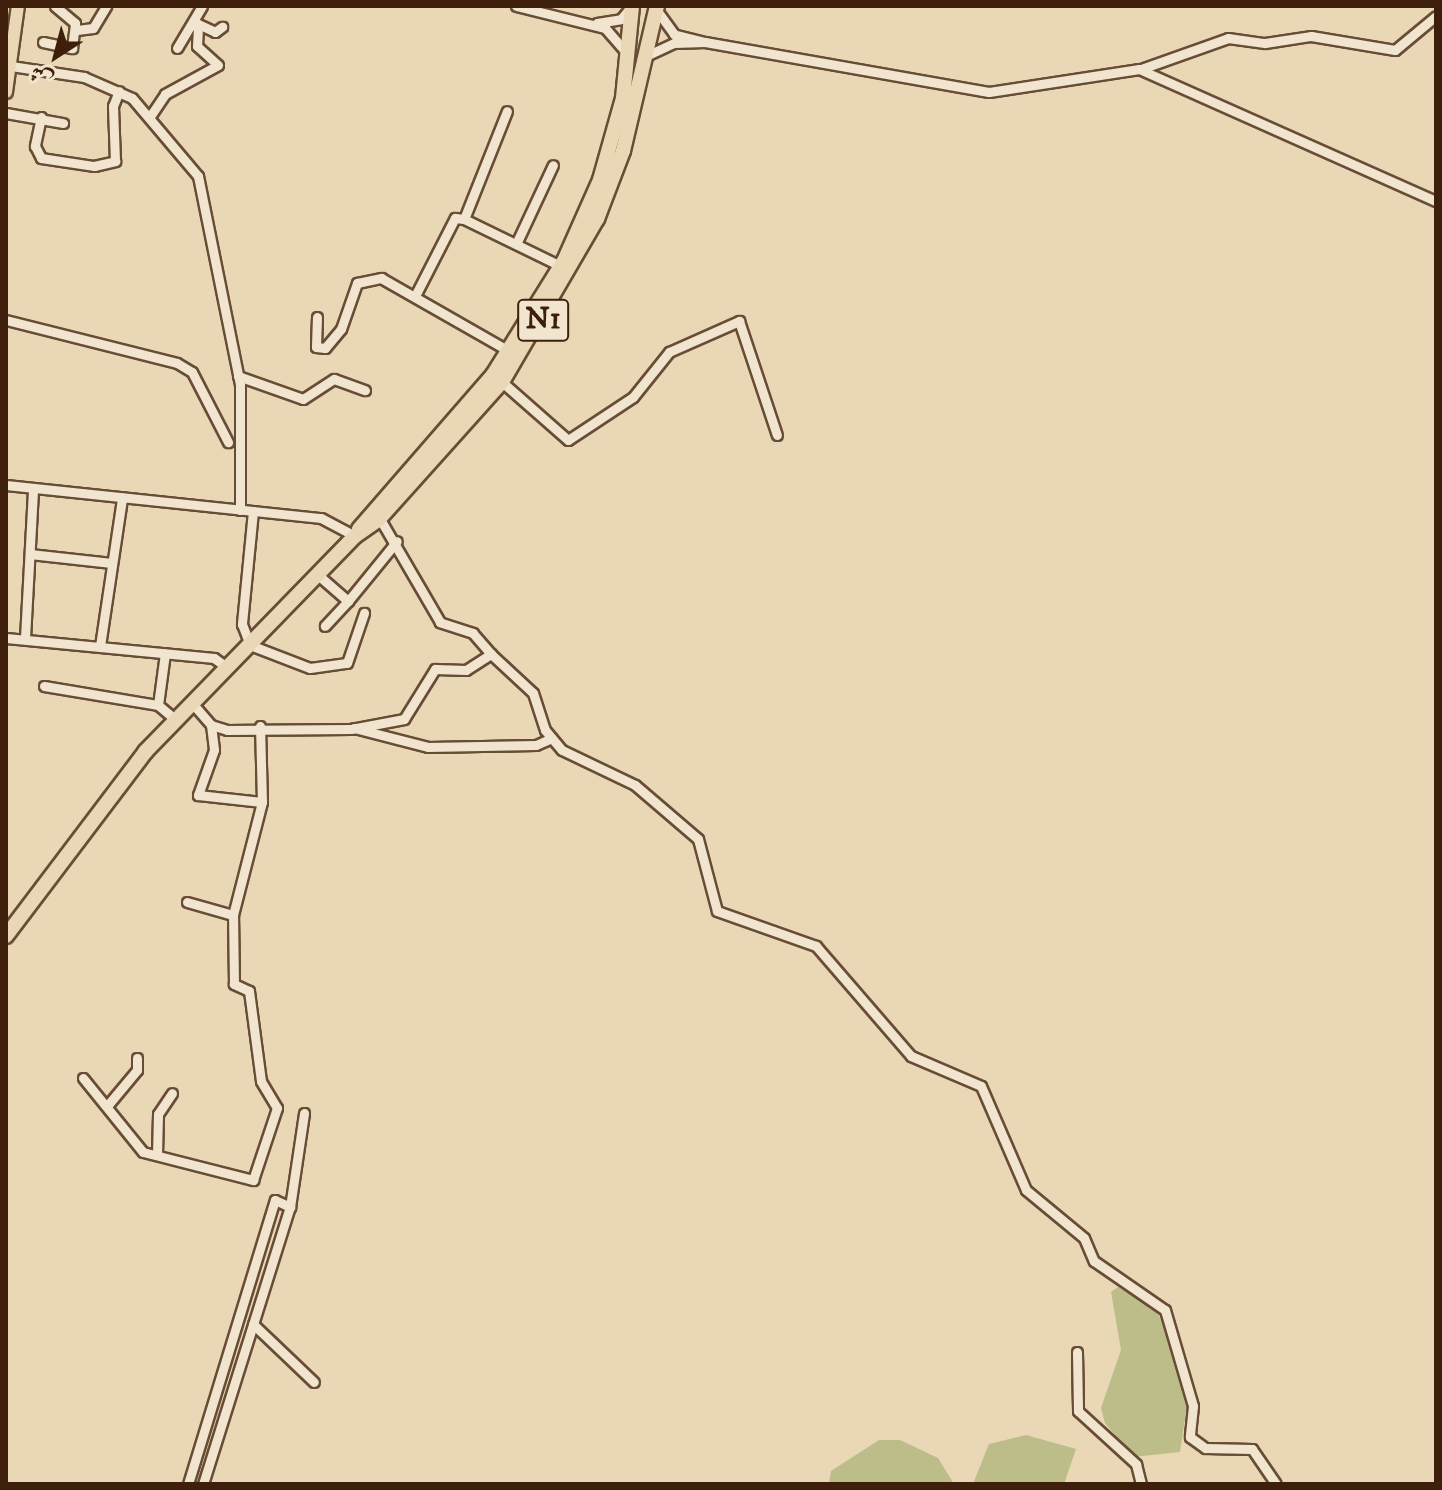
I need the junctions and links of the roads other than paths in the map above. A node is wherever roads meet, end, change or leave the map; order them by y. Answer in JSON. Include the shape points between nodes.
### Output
{"nodes":[{"id":1,"x":18,"y":6,"type":"edge"},
{"id":2,"x":55,"y":6,"type":"edge"},
{"id":3,"x":106,"y":6,"type":"edge"},
{"id":4,"x":202,"y":6,"type":"edge"},
{"id":5,"x":516,"y":6,"type":"edge"},
{"id":6,"x":632,"y":6,"type":"edge"},
{"id":7,"x":656,"y":8,"type":"edge"},
{"id":8,"x":544,"y":10,"type":"edge"},
{"id":9,"x":1436,"y":16,"type":"edge"},
{"id":10,"x":195,"y":23,"type":"junction"},
{"id":11,"x":578,"y":24,"type":"junction"},
{"id":12,"x":222,"y":27,"type":"dead end"},
{"id":13,"x":77,"y":30,"type":"junction"},
{"id":14,"x":43,"y":42,"type":"dead end"},
{"id":15,"x":705,"y":42,"type":"junction"},
{"id":16,"x":177,"y":48,"type":"dead end"},
{"id":17,"x":625,"y":51,"type":"junction"},
{"id":18,"x":648,"y":55,"type":"junction"},
{"id":19,"x":11,"y":66,"type":"junction"},
{"id":20,"x":1139,"y":69,"type":"junction"},
{"id":21,"x":119,"y":91,"type":"junction"},
{"id":22,"x":6,"y":92,"type":"edge"},
{"id":23,"x":507,"y":111,"type":"dead end"},
{"id":24,"x":6,"y":113,"type":"edge"},
{"id":25,"x":151,"y":115,"type":"junction"},
{"id":26,"x":41,"y":117,"type":"junction"},
{"id":27,"x":63,"y":123,"type":"dead end"},
{"id":28,"x":553,"y":165,"type":"dead end"},
{"id":29,"x":1436,"y":201,"type":"edge"},
{"id":30,"x":464,"y":219,"type":"junction"},
{"id":31,"x":516,"y":244,"type":"junction"},
{"id":32,"x":561,"y":266,"type":"junction"},
{"id":33,"x":415,"y":296,"type":"junction"},
{"id":34,"x":317,"y":317,"type":"dead end"},
{"id":35,"x":6,"y":320,"type":"edge"},
{"id":36,"x":509,"y":351,"type":"junction"},
{"id":37,"x":238,"y":376,"type":"junction"},
{"id":38,"x":502,"y":382,"type":"junction"},
{"id":39,"x":365,"y":390,"type":"dead end"},
{"id":40,"x":777,"y":435,"type":"dead end"},
{"id":41,"x":228,"y":442,"type":"dead end"},
{"id":42,"x":6,"y":485,"type":"edge"},
{"id":43,"x":33,"y":488,"type":"junction"},
{"id":44,"x":122,"y":498,"type":"junction"},
{"id":45,"x":240,"y":510,"type":"junction"},
{"id":46,"x":253,"y":511,"type":"junction"},
{"id":47,"x":380,"y":519,"type":"junction"},
{"id":48,"x":355,"y":536,"type":"junction"},
{"id":49,"x":397,"y":541,"type":"junction"},
{"id":50,"x":30,"y":554,"type":"junction"},
{"id":51,"x":112,"y":563,"type":"junction"},
{"id":52,"x":318,"y":575,"type":"junction"},
{"id":53,"x":348,"y":601,"type":"junction"},
{"id":54,"x":364,"y":613,"type":"dead end"},
{"id":55,"x":325,"y":626,"type":"dead end"},
{"id":56,"x":6,"y":638,"type":"edge"},
{"id":57,"x":25,"y":638,"type":"junction"},
{"id":58,"x":250,"y":645,"type":"junction"},
{"id":59,"x":100,"y":646,"type":"junction"},
{"id":60,"x":165,"y":653,"type":"junction"},
{"id":61,"x":491,"y":654,"type":"junction"},
{"id":62,"x":228,"y":668,"type":"junction"},
{"id":63,"x":44,"y":686,"type":"dead end"},
{"id":64,"x":192,"y":703,"type":"junction"},
{"id":65,"x":158,"y":705,"type":"junction"},
{"id":66,"x":176,"y":720,"type":"junction"},
{"id":67,"x":211,"y":725,"type":"junction"},
{"id":68,"x":260,"y":726,"type":"junction"},
{"id":69,"x":354,"y":728,"type":"junction"},
{"id":70,"x":552,"y":738,"type":"junction"},
{"id":71,"x":262,"y":802,"type":"junction"},
{"id":72,"x":187,"y":902,"type":"dead end"},
{"id":73,"x":233,"y":915,"type":"junction"},
{"id":74,"x":6,"y":936,"type":"edge"},
{"id":75,"x":137,"y":1058,"type":"dead end"},
{"id":76,"x":83,"y":1078,"type":"dead end"},
{"id":77,"x":172,"y":1093,"type":"dead end"},
{"id":78,"x":107,"y":1106,"type":"junction"},
{"id":79,"x":304,"y":1113,"type":"dead end"},
{"id":80,"x":157,"y":1155,"type":"junction"},
{"id":81,"x":290,"y":1207,"type":"junction"},
{"id":82,"x":253,"y":1324,"type":"junction"},
{"id":83,"x":1077,"y":1352,"type":"dead end"},
{"id":84,"x":314,"y":1382,"type":"dead end"},
{"id":85,"x":188,"y":1484,"type":"edge"},
{"id":86,"x":203,"y":1484,"type":"edge"},
{"id":87,"x":1141,"y":1484,"type":"edge"},
{"id":88,"x":1276,"y":1484,"type":"edge"}],
"edges":[{"from":1,"to":19,"type":"main road"},
{"from":2,"to":13,"type":"street"},
{"from":3,"to":13,"type":"street","via":[[93,28]]},
{"from":4,"to":10,"type":"street"},
{"from":5,"to":8,"type":"street"},
{"from":6,"to":11,"type":"street","via":[[615,21]]},
{"from":6,"to":17,"type":"highway","name":"N1"},
{"from":7,"to":15,"type":"street","via":[[674,34]]},
{"from":7,"to":18,"type":"highway","number":"N1"},
{"from":8,"to":11,"type":"street"},
{"from":9,"to":20,"type":"street","via":[[1395,50],[1311,36],[1265,43],[1228,38]]},
{"from":10,"to":12,"type":"street"},
{"from":10,"to":16,"type":"street"},
{"from":10,"to":25,"type":"street","via":[[197,46],[218,65],[165,94]]},
{"from":11,"to":17,"type":"street","via":[[605,28]]},
{"from":13,"to":14,"type":"street","via":[[72,48]]},
{"from":15,"to":18,"type":"street","via":[[674,43]]},
{"from":15,"to":20,"type":"street","via":[[989,92]]},
{"from":17,"to":18,"type":"highway","via":[[634,64]]},
{"from":17,"to":32,"type":"highway","name":"N1","number":"N1","via":[[623,98],[600,180]]},
{"from":18,"to":38,"type":"highway","number":"N1","via":[[597,219]]},
{"from":19,"to":21,"type":"street","via":[[84,77]]},
{"from":19,"to":22,"type":"main road"},
{"from":20,"to":29,"type":"street"},
{"from":21,"to":25,"type":"street"},
{"from":21,"to":26,"type":"street","via":[[113,106],[115,161],[94,166],[41,158],[35,146]]},
{"from":23,"to":30,"type":"street"},
{"from":24,"to":26,"type":"street"},
{"from":25,"to":37,"type":"street","via":[[198,176]]},
{"from":26,"to":27,"type":"street"},
{"from":28,"to":31,"type":"street"},
{"from":30,"to":31,"type":"street"},
{"from":30,"to":33,"type":"street","via":[[455,218]]},
{"from":31,"to":32,"type":"street"},
{"from":32,"to":36,"type":"highway","name":"N1","number":"N1"},
{"from":33,"to":34,"type":"street","via":[[381,278],[357,283],[341,329],[325,348],[316,347]]},
{"from":33,"to":36,"type":"street"},
{"from":35,"to":41,"type":"street","via":[[177,363],[192,372]]},
{"from":36,"to":48,"type":"highway","name":"N1","number":"N1"},
{"from":37,"to":39,"type":"street","via":[[303,399],[334,379]]},
{"from":37,"to":45,"type":"street"},
{"from":38,"to":40,"type":"street","via":[[568,440],[633,397],[669,352],[739,321]]},
{"from":38,"to":47,"type":"highway","number":"N1"},
{"from":42,"to":43,"type":"street"},
{"from":43,"to":44,"type":"street"},
{"from":43,"to":50,"type":"street"},
{"from":44,"to":45,"type":"street"},
{"from":44,"to":51,"type":"street"},
{"from":45,"to":46,"type":"street"},
{"from":46,"to":48,"type":"street","via":[[321,518]]},
{"from":46,"to":58,"type":"street","via":[[242,624]]},
{"from":47,"to":48,"type":"highway","number":"N1"},
{"from":47,"to":49,"type":"street"},
{"from":48,"to":52,"type":"highway","number":"N1"},
{"from":49,"to":53,"type":"street"},
{"from":49,"to":61,"type":"street","via":[[440,622],[473,633]]},
{"from":50,"to":51,"type":"street"},
{"from":50,"to":57,"type":"street"},
{"from":51,"to":59,"type":"street"},
{"from":52,"to":53,"type":"street"},
{"from":52,"to":58,"type":"highway","number":"N1"},
{"from":53,"to":55,"type":"street"},
{"from":54,"to":58,"type":"street","via":[[347,663],[310,668]]},
{"from":56,"to":57,"type":"street"},
{"from":57,"to":59,"type":"street"},
{"from":58,"to":62,"type":"highway","number":"N1"},
{"from":59,"to":60,"type":"street"},
{"from":60,"to":62,"type":"street","via":[[214,658]]},
{"from":60,"to":65,"type":"street"},
{"from":61,"to":69,"type":"street","via":[[466,670],[435,669],[404,719]]},
{"from":61,"to":70,"type":"street","via":[[541,703]]},
{"from":62,"to":64,"type":"highway","number":"N1"},
{"from":63,"to":65,"type":"street"},
{"from":64,"to":66,"type":"highway","number":"N1"},
{"from":64,"to":67,"type":"street"},
{"from":65,"to":66,"type":"street"},
{"from":66,"to":74,"type":"highway","number":"N1","via":[[93,813]]},
{"from":67,"to":68,"type":"street"},
{"from":67,"to":71,"type":"street","via":[[214,750],[198,795]]},
{"from":68,"to":69,"type":"street"},
{"from":68,"to":71,"type":"street"},
{"from":69,"to":70,"type":"street","via":[[428,747],[536,745]]},
{"from":70,"to":88,"type":"street","via":[[587,766],[635,785],[698,839],[717,911],[816,946],[911,1056],[981,1086],[1026,1190],[1084,1238],[1094,1261],[1165,1310],[1181,1345],[1196,1444],[1252,1449]]},
{"from":71,"to":73,"type":"street"},
{"from":72,"to":73,"type":"street"},
{"from":73,"to":80,"type":"street","via":[[234,984],[249,991],[261,1081],[277,1108],[266,1144],[253,1180]]},
{"from":75,"to":78,"type":"street","via":[[137,1070]]},
{"from":76,"to":78,"type":"street"},
{"from":77,"to":80,"type":"street","via":[[158,1114]]},
{"from":78,"to":80,"type":"street","via":[[130,1144]]},
{"from":79,"to":81,"type":"street"},
{"from":81,"to":82,"type":"street"},
{"from":81,"to":85,"type":"street","via":[[275,1200]]},
{"from":82,"to":84,"type":"street"},
{"from":82,"to":86,"type":"street"},
{"from":83,"to":87,"type":"street","via":[[1078,1411],[1136,1464]]}]}
